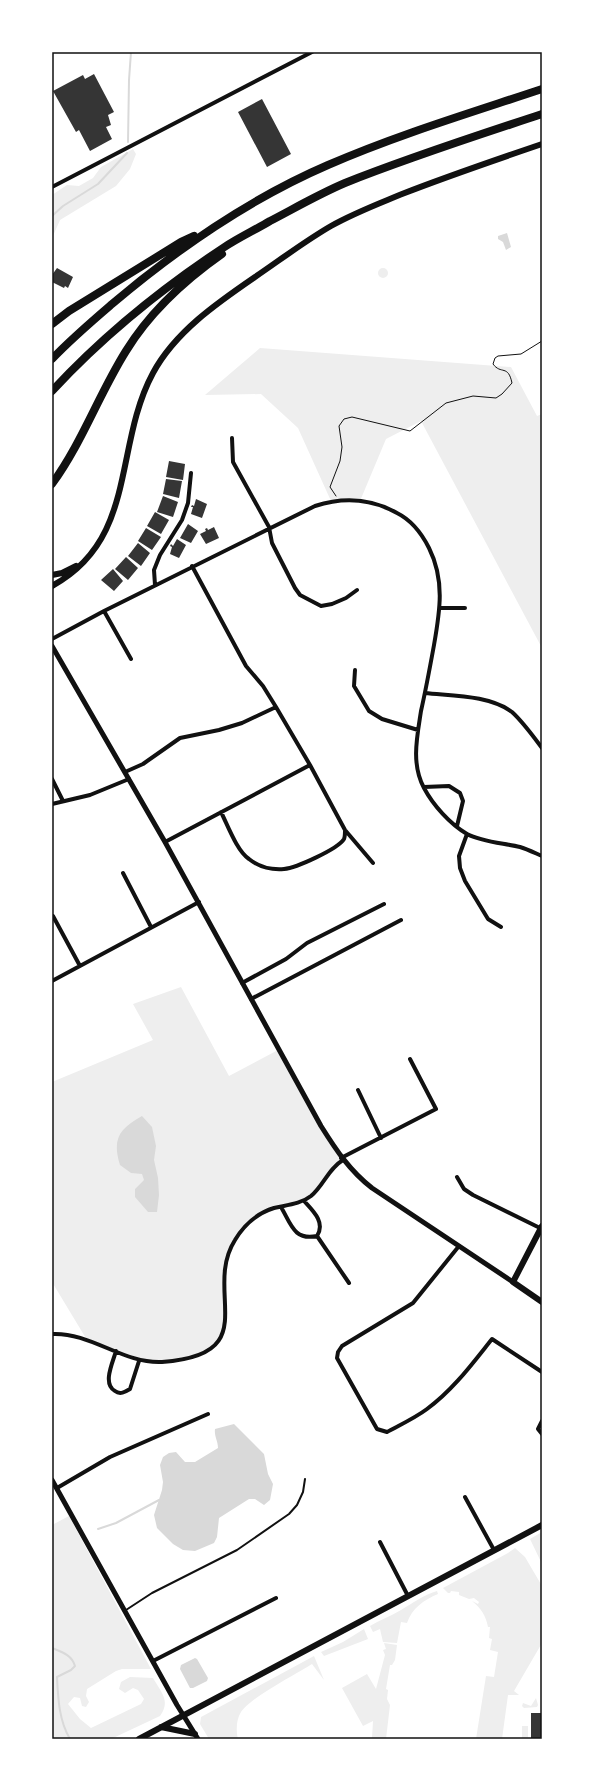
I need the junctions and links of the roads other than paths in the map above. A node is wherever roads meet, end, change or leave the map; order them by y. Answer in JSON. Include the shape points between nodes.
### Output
{"nodes":[{"id":1,"x":312,"y":52,"type":"edge"},
{"id":2,"x":542,"y":89,"type":"edge"},
{"id":3,"x":542,"y":114,"type":"edge"},
{"id":4,"x":542,"y":144,"type":"edge"},
{"id":5,"x":52,"y":187,"type":"edge"},
{"id":6,"x":273,"y":220,"type":"junction"},
{"id":7,"x":208,"y":230,"type":"junction"},
{"id":8,"x":87,"y":302,"type":"junction"},
{"id":9,"x":52,"y":324,"type":"edge"},
{"id":10,"x":52,"y":329,"type":"edge"},
{"id":11,"x":52,"y":359,"type":"edge"},
{"id":12,"x":52,"y":391,"type":"edge"},
{"id":13,"x":232,"y":438,"type":"dead end"},
{"id":14,"x":191,"y":474,"type":"dead end"},
{"id":15,"x":52,"y":484,"type":"edge"},
{"id":16,"x":269,"y":527,"type":"junction"},
{"id":17,"x":86,"y":560,"type":"junction"},
{"id":18,"x":192,"y":566,"type":"junction"},
{"id":19,"x":52,"y":575,"type":"edge"},
{"id":20,"x":155,"y":585,"type":"junction"},
{"id":21,"x":52,"y":586,"type":"edge"},
{"id":22,"x":357,"y":590,"type":"dead end"},
{"id":23,"x":440,"y":608,"type":"junction"},
{"id":24,"x":465,"y":608,"type":"dead end"},
{"id":25,"x":104,"y":611,"type":"junction"},
{"id":26,"x":52,"y":639,"type":"edge"},
{"id":27,"x":52,"y":646,"type":"edge"},
{"id":28,"x":131,"y":659,"type":"dead end"},
{"id":29,"x":355,"y":670,"type":"dead end"},
{"id":30,"x":425,"y":693,"type":"junction"},
{"id":31,"x":276,"y":706,"type":"junction"},
{"id":32,"x":418,"y":730,"type":"junction"},
{"id":33,"x":542,"y":748,"type":"edge"},
{"id":34,"x":310,"y":765,"type":"junction"},
{"id":35,"x":125,"y":772,"type":"junction"},
{"id":36,"x":52,"y":779,"type":"edge"},
{"id":37,"x":129,"y":779,"type":"junction"},
{"id":38,"x":424,"y":787,"type":"junction"},
{"id":39,"x":63,"y":801,"type":"junction"},
{"id":40,"x":52,"y":804,"type":"edge"},
{"id":41,"x":221,"y":812,"type":"junction"},
{"id":42,"x":457,"y":826,"type":"junction"},
{"id":43,"x":345,"y":830,"type":"junction"},
{"id":44,"x":467,"y":834,"type":"junction"},
{"id":45,"x":165,"y":842,"type":"junction"},
{"id":46,"x":542,"y":856,"type":"edge"},
{"id":47,"x":373,"y":863,"type":"dead end"},
{"id":48,"x":123,"y":873,"type":"dead end"},
{"id":49,"x":199,"y":902,"type":"junction"},
{"id":50,"x":384,"y":904,"type":"dead end"},
{"id":51,"x":53,"y":916,"type":"edge"},
{"id":52,"x":401,"y":920,"type":"dead end"},
{"id":53,"x":501,"y":927,"type":"dead end"},
{"id":54,"x":151,"y":928,"type":"junction"},
{"id":55,"x":80,"y":966,"type":"junction"},
{"id":56,"x":52,"y":981,"type":"edge"},
{"id":57,"x":242,"y":983,"type":"junction"},
{"id":58,"x":251,"y":999,"type":"junction"},
{"id":59,"x":410,"y":1059,"type":"dead end"},
{"id":60,"x":358,"y":1090,"type":"dead end"},
{"id":61,"x":381,"y":1138,"type":"junction"},
{"id":62,"x":342,"y":1159,"type":"junction"},
{"id":63,"x":457,"y":1177,"type":"dead end"},
{"id":64,"x":304,"y":1201,"type":"junction"},
{"id":65,"x":281,"y":1207,"type":"junction"},
{"id":66,"x":542,"y":1228,"type":"edge"},
{"id":67,"x":317,"y":1236,"type":"junction"},
{"id":68,"x":459,"y":1246,"type":"junction"},
{"id":69,"x":513,"y":1282,"type":"junction"},
{"id":70,"x":349,"y":1283,"type":"dead end"},
{"id":71,"x":542,"y":1302,"type":"edge"},
{"id":72,"x":52,"y":1334,"type":"edge"},
{"id":73,"x":116,"y":1351,"type":"junction"},
{"id":74,"x":139,"y":1361,"type":"junction"},
{"id":75,"x":542,"y":1372,"type":"edge"},
{"id":76,"x":208,"y":1414,"type":"dead end"},
{"id":77,"x":542,"y":1421,"type":"edge"},
{"id":78,"x":542,"y":1434,"type":"edge"},
{"id":79,"x":304,"y":1479,"type":"dead end"},
{"id":80,"x":52,"y":1480,"type":"edge"},
{"id":81,"x":57,"y":1488,"type":"junction"},
{"id":82,"x":466,"y":1497,"type":"dead end"},
{"id":83,"x":542,"y":1525,"type":"edge"},
{"id":84,"x":380,"y":1542,"type":"dead end"},
{"id":85,"x":494,"y":1550,"type":"junction"},
{"id":86,"x":408,"y":1596,"type":"junction"},
{"id":87,"x":276,"y":1598,"type":"dead end"},
{"id":88,"x":125,"y":1610,"type":"junction"},
{"id":89,"x":153,"y":1661,"type":"junction"},
{"id":90,"x":184,"y":1715,"type":"junction"},
{"id":91,"x":161,"y":1727,"type":"junction"},
{"id":92,"x":196,"y":1736,"type":"edge"},
{"id":93,"x":139,"y":1739,"type":"edge"}],
"edges":[{"from":1,"to":5,"type":"street"},
{"from":2,"to":7,"type":"highway","via":[[378,144],[286,186]]},
{"from":3,"to":6,"type":"highway","via":[[440,147],[345,183]]},
{"from":4,"to":17,"type":"main road","via":[[426,185],[331,226],[198,319],[174,344],[153,372],[140,403],[112,519],[100,542]]},
{"from":6,"to":12,"type":"highway","via":[[224,247],[135,312]]},
{"from":6,"to":15,"type":"highway","via":[[218,258],[180,289],[141,328]]},
{"from":7,"to":8,"type":"highway","via":[[181,242]]},
{"from":7,"to":11,"type":"highway","via":[[149,274],[69,341]]},
{"from":8,"to":9,"type":"highway"},
{"from":8,"to":10,"type":"highway"},
{"from":13,"to":16,"type":"street","via":[[233,462]]},
{"from":14,"to":20,"type":"street","via":[[188,503],[182,520],[160,555],[154,570]]},
{"from":16,"to":18,"type":"street"},
{"from":16,"to":22,"type":"street","via":[[272,543],[300,595],[321,606],[346,598]]},
{"from":16,"to":23,"type":"street","via":[[315,506],[338,500],[376,503],[401,515],[425,540],[440,581]]},
{"from":17,"to":19,"type":"main road","via":[[62,573]]},
{"from":17,"to":21,"type":"main road"},
{"from":18,"to":20,"type":"street"},
{"from":18,"to":31,"type":"street","via":[[246,666]]},
{"from":20,"to":25,"type":"street"},
{"from":23,"to":24,"type":"street"},
{"from":23,"to":30,"type":"street"},
{"from":25,"to":26,"type":"street"},
{"from":25,"to":28,"type":"street"},
{"from":27,"to":35,"type":"street"},
{"from":29,"to":32,"type":"street","via":[[354,686],[368,711],[382,719]]},
{"from":30,"to":32,"type":"street"},
{"from":30,"to":33,"type":"street","via":[[478,699],[498,705],[512,713]]},
{"from":31,"to":34,"type":"street"},
{"from":31,"to":35,"type":"street","via":[[242,723],[180,738],[143,764]]},
{"from":32,"to":38,"type":"street","via":[[416,762]]},
{"from":34,"to":41,"type":"street"},
{"from":34,"to":43,"type":"street"},
{"from":35,"to":37,"type":"street"},
{"from":36,"to":39,"type":"street"},
{"from":37,"to":39,"type":"street","via":[[90,795]]},
{"from":37,"to":45,"type":"street"},
{"from":38,"to":42,"type":"street","via":[[443,814]]},
{"from":38,"to":42,"type":"street","via":[[449,786],[460,793],[463,801]]},
{"from":39,"to":40,"type":"street"},
{"from":41,"to":43,"type":"street","via":[[247,858],[259,866],[271,869],[284,869],[303,864],[339,845],[344,839]]},
{"from":41,"to":45,"type":"street"},
{"from":42,"to":44,"type":"street"},
{"from":43,"to":47,"type":"street"},
{"from":44,"to":46,"type":"street","via":[[522,848]]},
{"from":44,"to":53,"type":"street","via":[[459,856],[460,868],[488,919]]},
{"from":45,"to":49,"type":"street"},
{"from":48,"to":54,"type":"street"},
{"from":49,"to":54,"type":"street"},
{"from":49,"to":57,"type":"street"},
{"from":50,"to":57,"type":"street","via":[[307,942],[286,959]]},
{"from":51,"to":55,"type":"street"},
{"from":52,"to":58,"type":"street"},
{"from":54,"to":55,"type":"street"},
{"from":55,"to":56,"type":"street"},
{"from":57,"to":58,"type":"street"},
{"from":58,"to":62,"type":"street"},
{"from":59,"to":61,"type":"street","via":[[436,1109]]},
{"from":60,"to":61,"type":"street"},
{"from":61,"to":62,"type":"street"},
{"from":62,"to":64,"type":"street","via":[[329,1172],[320,1187]]},
{"from":62,"to":68,"type":"street","via":[[372,1188]]},
{"from":63,"to":66,"type":"street","via":[[464,1189],[472,1195]]},
{"from":64,"to":65,"type":"street"},
{"from":64,"to":67,"type":"street","via":[[320,1221],[320,1232]]},
{"from":65,"to":67,"type":"street","via":[[297,1234],[303,1237]]},
{"from":65,"to":74,"type":"street","via":[[263,1213],[251,1221],[230,1248],[225,1265],[225,1326],[213,1347],[194,1356],[164,1362]]},
{"from":66,"to":69,"type":"main road"},
{"from":67,"to":70,"type":"street"},
{"from":68,"to":69,"type":"street"},
{"from":68,"to":75,"type":"street","via":[[413,1303],[342,1346],[338,1352],[337,1358],[376,1429],[387,1432],[426,1410],[464,1375],[492,1339]]},
{"from":69,"to":71,"type":"main road"},
{"from":72,"to":73,"type":"street","via":[[72,1335]]},
{"from":73,"to":74,"type":"street"},
{"from":73,"to":74,"type":"street","via":[[109,1383],[118,1393],[130,1389]]},
{"from":76,"to":81,"type":"street","via":[[110,1457]]},
{"from":77,"to":78,"type":"street","via":[[538,1429]]},
{"from":79,"to":88,"type":"lane","via":[[303,1492],[289,1514],[237,1550],[152,1593]]},
{"from":80,"to":81,"type":"street"},
{"from":81,"to":88,"type":"street"},
{"from":82,"to":85,"type":"street"},
{"from":83,"to":85,"type":"main road"},
{"from":84,"to":86,"type":"street"},
{"from":85,"to":86,"type":"main road"},
{"from":86,"to":90,"type":"main road"},
{"from":87,"to":89,"type":"street"},
{"from":88,"to":89,"type":"street"},
{"from":89,"to":90,"type":"street"},
{"from":90,"to":91,"type":"main road"},
{"from":90,"to":92,"type":"street"},
{"from":91,"to":92,"type":"main road"},
{"from":91,"to":93,"type":"main road"}]}
